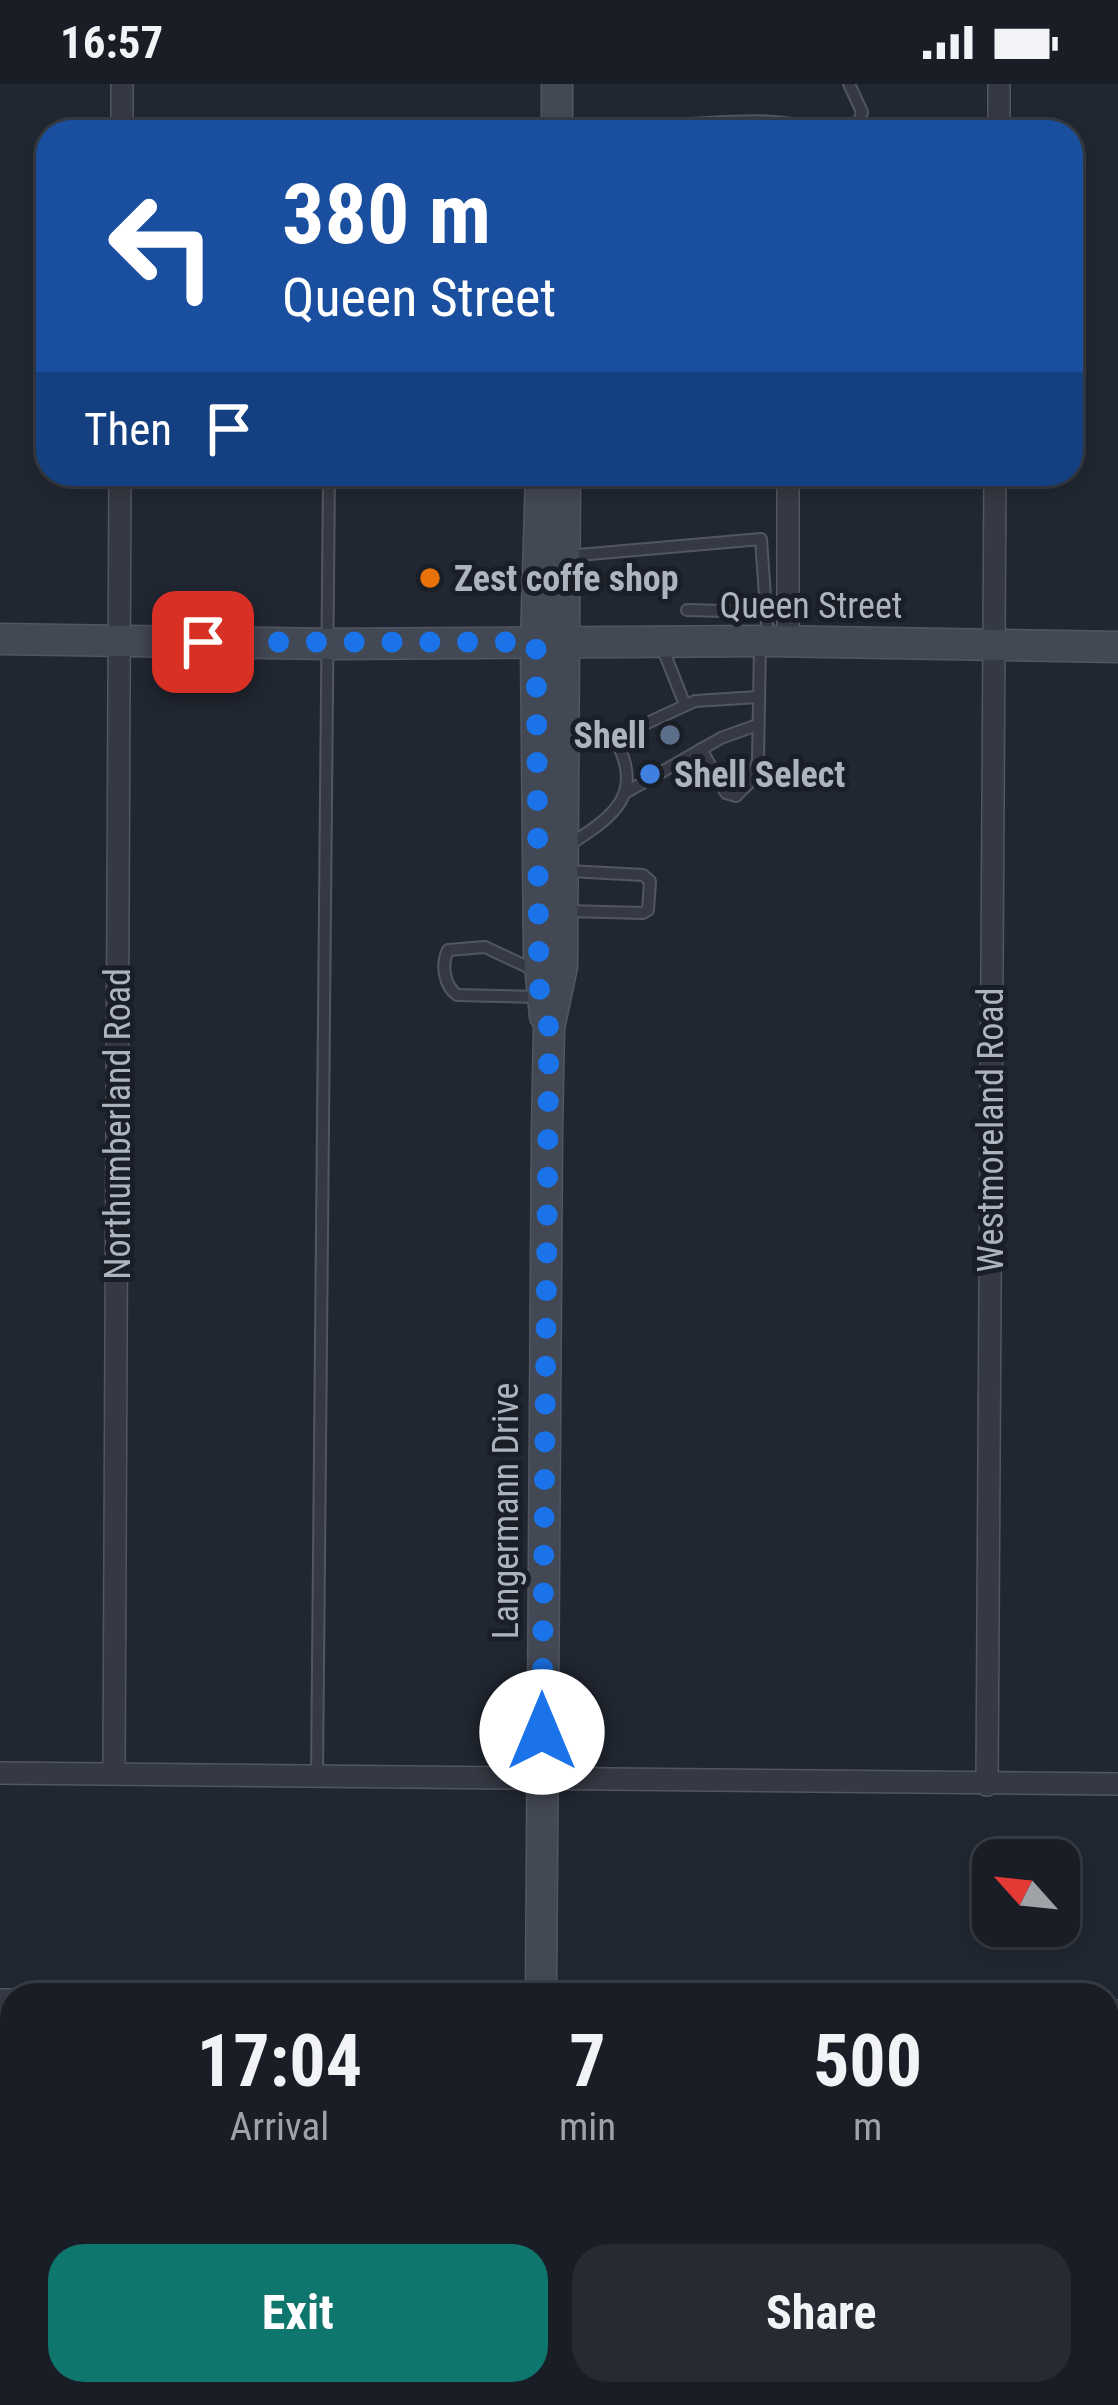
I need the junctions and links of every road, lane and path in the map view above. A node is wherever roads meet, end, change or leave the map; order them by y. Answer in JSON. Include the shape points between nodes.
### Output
{"nodes":[{"id":1,"x":122,"y":84,"type":"edge"},
{"id":2,"x":557,"y":84,"type":"edge"},
{"id":3,"x":999,"y":84,"type":"edge"},
{"id":4,"x":853,"y":85,"type":"edge"},
{"id":5,"x":122,"y":120,"type":"edge"},
{"id":6,"x":557,"y":120,"type":"edge"},
{"id":7,"x":860,"y":120,"type":"edge"},
{"id":8,"x":999,"y":120,"type":"edge"},
{"id":9,"x":120,"y":486,"type":"edge"},
{"id":10,"x":329,"y":486,"type":"edge"},
{"id":11,"x":542,"y":486,"type":"edge"},
{"id":12,"x":565,"y":486,"type":"edge"},
{"id":13,"x":787,"y":486,"type":"edge"},
{"id":14,"x":995,"y":486,"type":"edge"},
{"id":15,"x":566,"y":556,"type":"junction"},
{"id":16,"x":687,"y":610,"type":"dead end"},
{"id":17,"x":771,"y":634,"type":"junction"},
{"id":18,"x":0,"y":639,"type":"edge"},
{"id":19,"x":119,"y":641,"type":"junction"},
{"id":20,"x":550,"y":642,"type":"junction"},
{"id":21,"x":660,"y":643,"type":"junction"},
{"id":22,"x":329,"y":644,"type":"junction"},
{"id":23,"x":993,"y":646,"type":"junction"},
{"id":24,"x":1118,"y":646,"type":"edge"},
{"id":25,"x":758,"y":697,"type":"junction"},
{"id":26,"x":686,"y":705,"type":"junction"},
{"id":27,"x":758,"y":725,"type":"junction"},
{"id":28,"x":564,"y":728,"type":"junction"},
{"id":29,"x":614,"y":737,"type":"junction"},
{"id":30,"x":701,"y":749,"type":"junction"},
{"id":31,"x":625,"y":793,"type":"junction"},
{"id":32,"x":563,"y":860,"type":"junction"},
{"id":33,"x":562,"y":910,"type":"junction"},
{"id":34,"x":540,"y":985,"type":"junction"},
{"id":35,"x":549,"y":1028,"type":"junction"},
{"id":36,"x":0,"y":1772,"type":"edge"},
{"id":37,"x":114,"y":1774,"type":"junction"},
{"id":38,"x":317,"y":1774,"type":"junction"},
{"id":39,"x":542,"y":1777,"type":"junction"},
{"id":40,"x":1118,"y":1784,"type":"edge"},
{"id":41,"x":987,"y":1785,"type":"junction"},
{"id":42,"x":541,"y":1983,"type":"edge"}],
"edges":[{"from":1,"to":5,"type":"street"},
{"from":2,"to":6,"type":"main road"},
{"from":3,"to":8,"type":"street"},
{"from":4,"to":7,"type":"lane"},
{"from":9,"to":19,"type":"street","name":"Northumberland Road"},
{"from":10,"to":22,"type":"lane"},
{"from":11,"to":20,"type":"main road","name":"Langermann Drive"},
{"from":12,"to":15,"type":"main road","name":"Langermann Drive"},
{"from":13,"to":17,"type":"street"},
{"from":14,"to":23,"type":"street","name":"Westmoreland Road"},
{"from":15,"to":17,"type":"lane","via":[[761,539]]},
{"from":15,"to":20,"type":"main road","name":"Langermann Drive"},
{"from":16,"to":17,"type":"lane"},
{"from":17,"to":21,"type":"main road","name":"Queen Street"},
{"from":17,"to":23,"type":"main road","name":"Queen Street"},
{"from":17,"to":25,"type":"lane"},
{"from":18,"to":19,"type":"main road","name":"Queen Street"},
{"from":19,"to":22,"type":"main road","name":"Queen Street"},
{"from":19,"to":37,"type":"street","name":"Northumberland Road"},
{"from":20,"to":21,"type":"main road","name":"Queen Street"},
{"from":20,"to":22,"type":"main road","name":"Queen Street"},
{"from":20,"to":28,"type":"main road","name":"Langermann Drive"},
{"from":20,"to":34,"type":"main road","name":"Langermann Drive"},
{"from":21,"to":26,"type":"lane"},
{"from":22,"to":38,"type":"lane"},
{"from":23,"to":24,"type":"main road","name":"Queen Street"},
{"from":23,"to":41,"type":"street","name":"Westmoreland Road"},
{"from":25,"to":26,"type":"lane"},
{"from":25,"to":27,"type":"lane"},
{"from":26,"to":29,"type":"lane"},
{"from":27,"to":30,"type":"lane"},
{"from":27,"to":30,"type":"lane","via":[[754,775],[736,796],[722,788]]},
{"from":28,"to":29,"type":"lane"},
{"from":28,"to":32,"type":"main road","name":"Langermann Drive"},
{"from":29,"to":31,"type":"lane","via":[[627,767]]},
{"from":30,"to":31,"type":"lane"},
{"from":31,"to":32,"type":"lane","via":[[612,816]]},
{"from":32,"to":33,"type":"main road","name":"Langermann Drive"},
{"from":32,"to":33,"type":"lane","via":[[643,875],[652,896],[643,913]]},
{"from":33,"to":35,"type":"main road","name":"Langermann Drive"},
{"from":34,"to":34,"type":"lane","via":[[484,947],[448,950],[444,959],[458,995]]},
{"from":34,"to":35,"type":"main road","name":"Langermann Drive"},
{"from":35,"to":39,"type":"main road","name":"Langermann Drive"},
{"from":36,"to":37,"type":"street"},
{"from":37,"to":38,"type":"street"},
{"from":38,"to":39,"type":"street"},
{"from":39,"to":41,"type":"street"},
{"from":39,"to":42,"type":"main road","name":"Langermann Drive"},
{"from":40,"to":41,"type":"street"}]}
